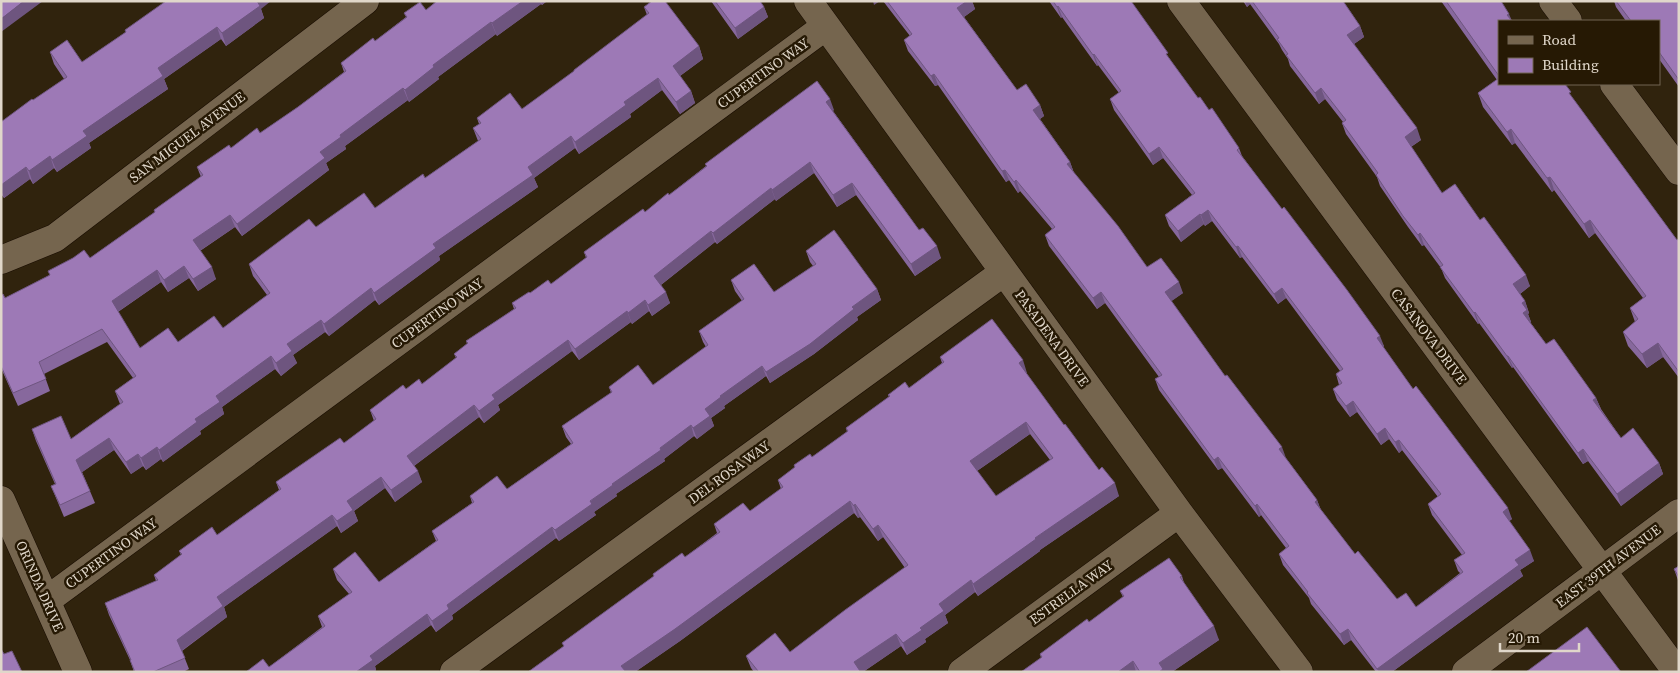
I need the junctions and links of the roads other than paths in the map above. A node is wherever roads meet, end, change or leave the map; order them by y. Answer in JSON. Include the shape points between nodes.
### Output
{"nodes":[{"id":1,"x":365,"y":1,"type":"edge"},
{"id":2,"x":808,"y":1,"type":"edge"},
{"id":3,"x":1181,"y":1,"type":"edge"},
{"id":4,"x":1553,"y":1,"type":"edge"},
{"id":5,"x":1567,"y":20,"type":"edge"},
{"id":6,"x":826,"y":26,"type":"junction"},
{"id":7,"x":1615,"y":85,"type":"edge"},
{"id":8,"x":1679,"y":171,"type":"edge"},
{"id":9,"x":1,"y":260,"type":"edge"},
{"id":10,"x":1004,"y":272,"type":"junction"},
{"id":11,"x":1,"y":500,"type":"edge"},
{"id":12,"x":1179,"y":513,"type":"junction"},
{"id":13,"x":1679,"y":514,"type":"edge"},
{"id":14,"x":1602,"y":570,"type":"junction"},
{"id":15,"x":47,"y":600,"type":"junction"},
{"id":16,"x":78,"y":672,"type":"edge"},
{"id":17,"x":454,"y":672,"type":"edge"},
{"id":18,"x":962,"y":672,"type":"edge"},
{"id":19,"x":1299,"y":672,"type":"edge"},
{"id":20,"x":1466,"y":672,"type":"edge"},
{"id":21,"x":1677,"y":672,"type":"edge"}],
"edges":[{"from":1,"to":9,"type":"street","name":"SAN MIGUEL AVENUE","via":[[55,238]]},
{"from":2,"to":6,"type":"street","name":"PASADENA DRIVE"},
{"from":3,"to":14,"type":"street","name":"CASANOVA DRIVE"},
{"from":4,"to":5,"type":"street"},
{"from":6,"to":10,"type":"street","name":"PASADENA DRIVE"},
{"from":6,"to":15,"type":"street","name":"CUPERTINO WAY"},
{"from":7,"to":8,"type":"street"},
{"from":10,"to":12,"type":"street","name":"PASADENA DRIVE"},
{"from":10,"to":17,"type":"street","name":"DEL ROSA WAY"},
{"from":11,"to":15,"type":"street","name":"ORINDA DRIVE"},
{"from":12,"to":18,"type":"street","name":"ESTRELLA WAY"},
{"from":12,"to":19,"type":"street","name":"PASADENA DRIVE"},
{"from":13,"to":14,"type":"street","name":"EAST 39TH AVENUE"},
{"from":14,"to":20,"type":"street","name":"EAST 39TH AVENUE"},
{"from":14,"to":21,"type":"street","name":"CASANOVA DRIVE"},
{"from":15,"to":16,"type":"street","name":"ORINDA DRIVE"}]}
